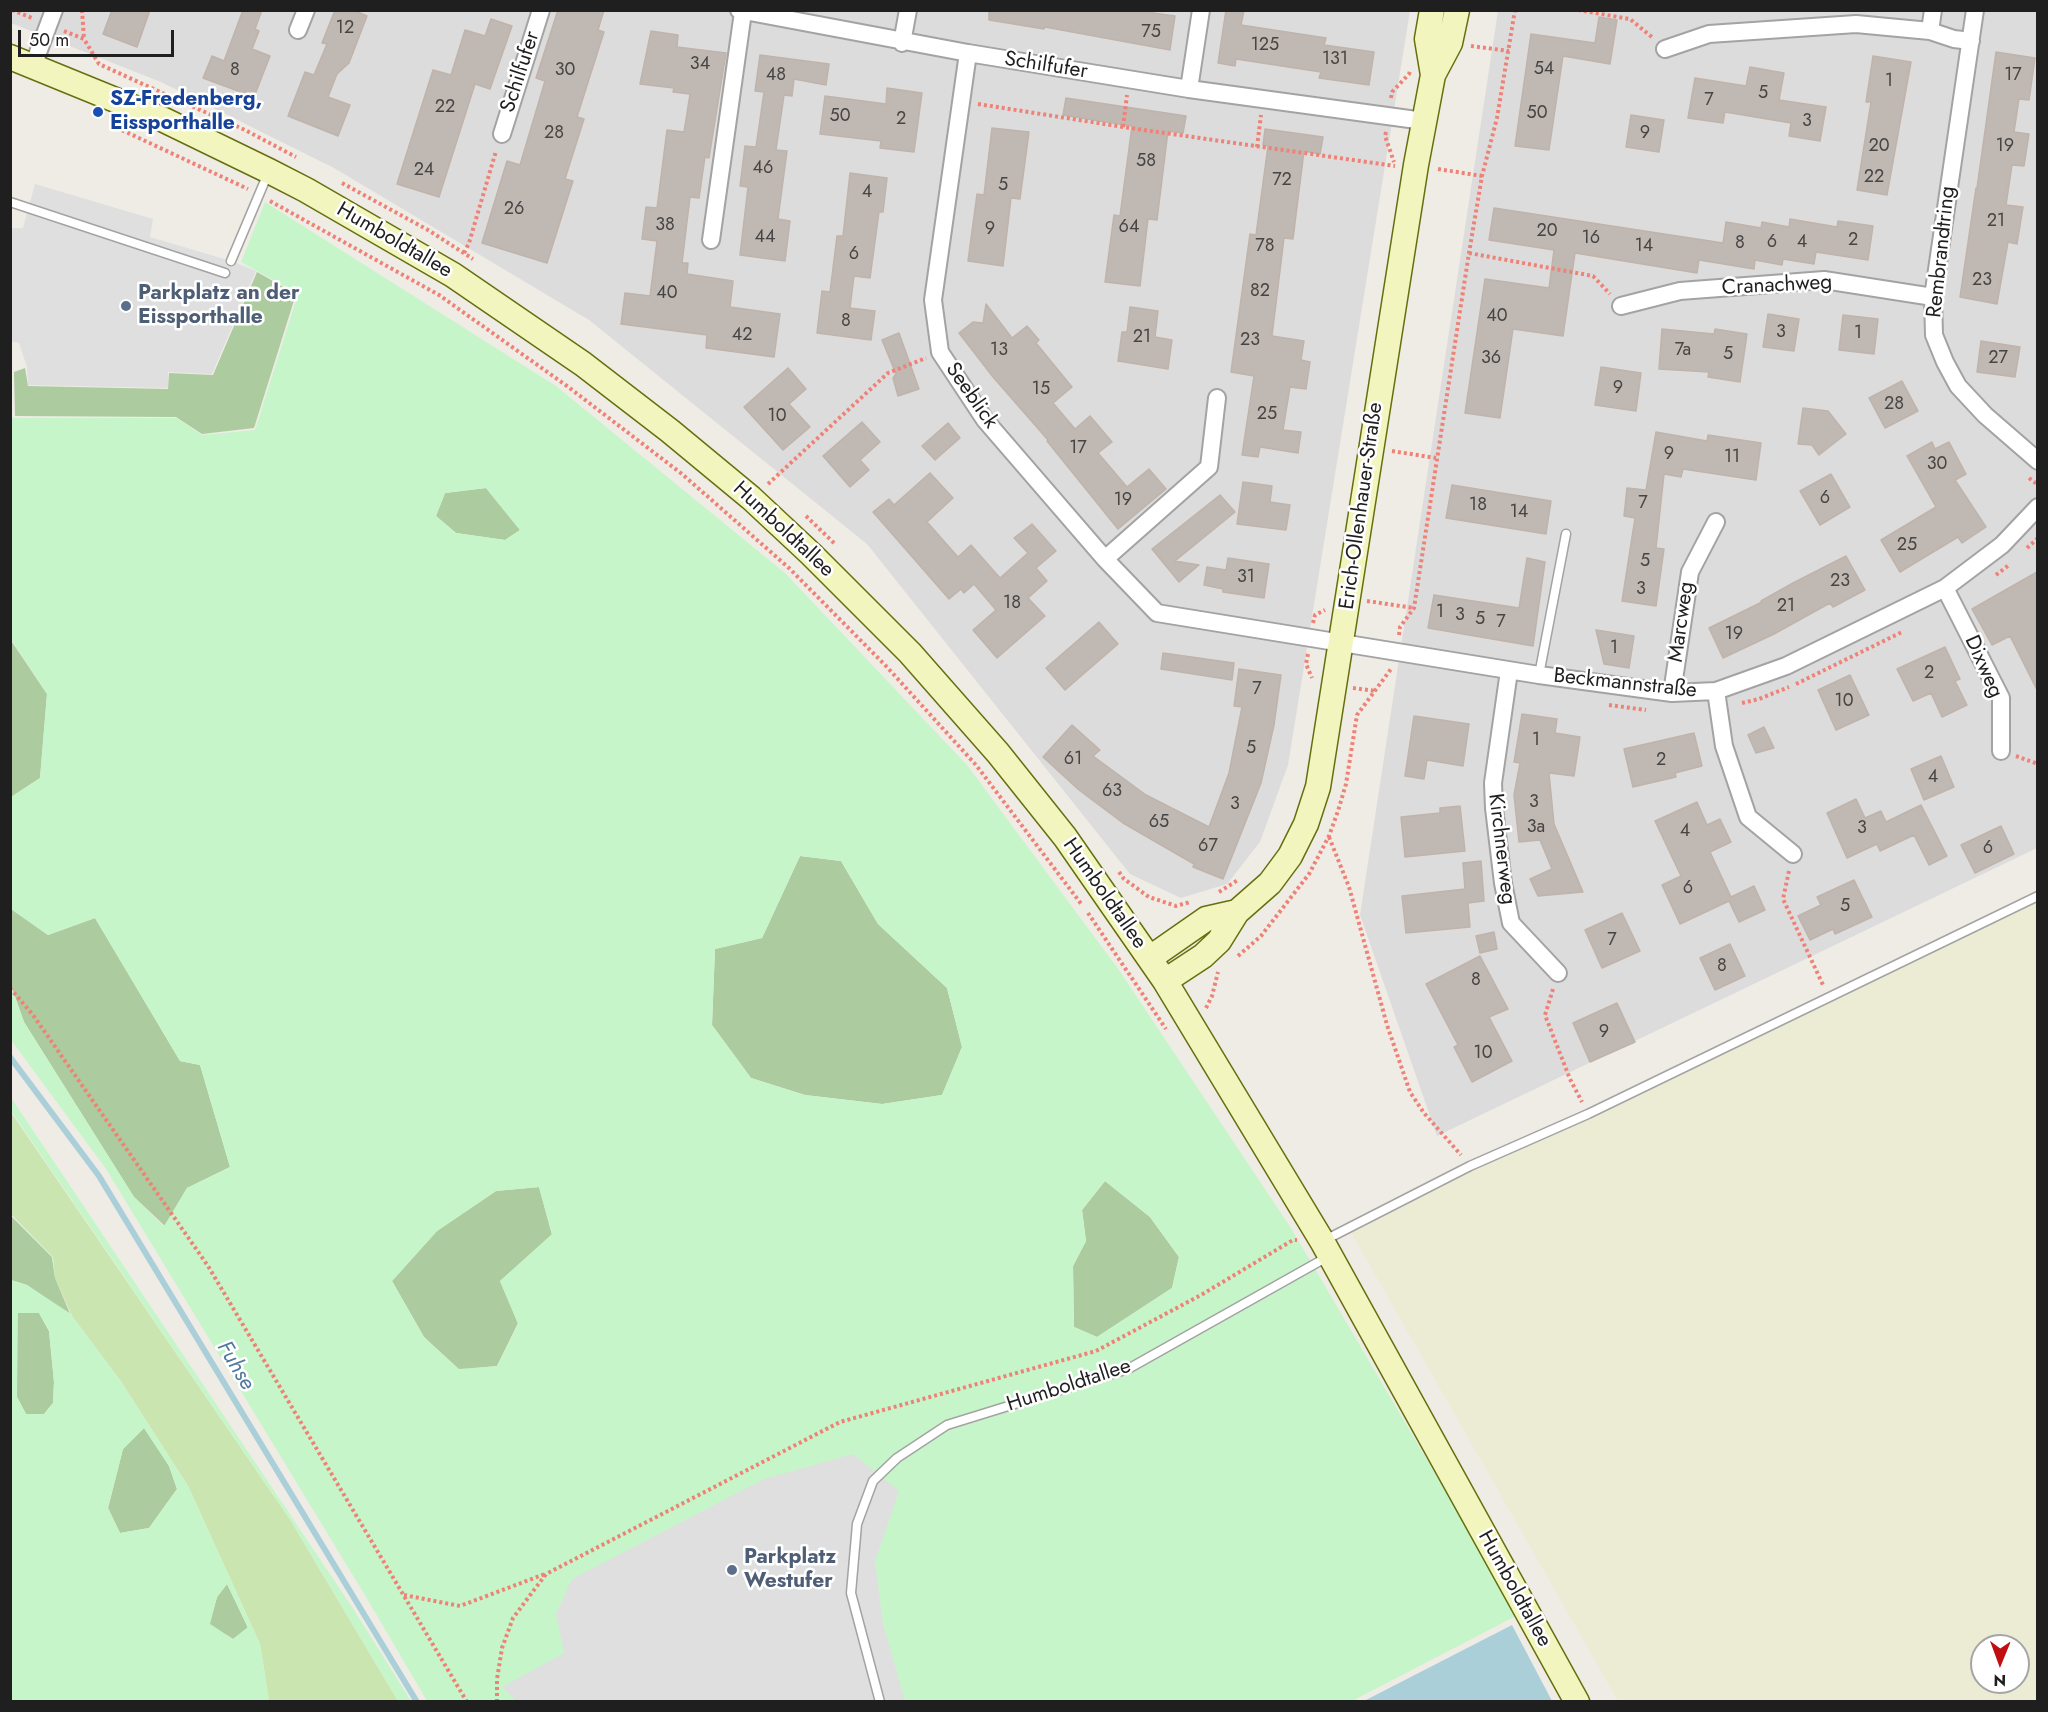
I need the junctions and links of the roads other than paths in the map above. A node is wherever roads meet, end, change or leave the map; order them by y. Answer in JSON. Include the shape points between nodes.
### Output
{"nodes":[{"id":1,"x":54,"y":10,"type":"edge"},
{"id":2,"x":306,"y":10,"type":"edge"},
{"id":3,"x":541,"y":10,"type":"edge"},
{"id":4,"x":908,"y":10,"type":"edge"},
{"id":5,"x":1201,"y":10,"type":"edge"},
{"id":6,"x":1432,"y":10,"type":"edge"},
{"id":7,"x":1457,"y":10,"type":"edge"},
{"id":8,"x":1933,"y":10,"type":"edge"},
{"id":9,"x":1975,"y":10,"type":"edge"},
{"id":10,"x":741,"y":11,"type":"edge"},
{"id":11,"x":298,"y":30,"type":"dead end"},
{"id":12,"x":1930,"y":31,"type":"junction"},
{"id":13,"x":1971,"y":41,"type":"junction"},
{"id":14,"x":902,"y":43,"type":"junction"},
{"id":15,"x":1665,"y":49,"type":"road end"},
{"id":16,"x":968,"y":54,"type":"junction"},
{"id":17,"x":22,"y":61,"type":"edge"},
{"id":18,"x":1433,"y":75,"type":"junction"},
{"id":19,"x":1189,"y":89,"type":"junction"},
{"id":20,"x":1424,"y":121,"type":"junction"},
{"id":21,"x":502,"y":134,"type":"road end"},
{"id":22,"x":269,"y":171,"type":"junction"},
{"id":23,"x":10,"y":202,"type":"edge"},
{"id":24,"x":711,"y":240,"type":"dead end"},
{"id":25,"x":231,"y":261,"type":"dead end"},
{"id":26,"x":225,"y":273,"type":"dead end"},
{"id":27,"x":1933,"y":297,"type":"junction"},
{"id":28,"x":1621,"y":306,"type":"road end"},
{"id":29,"x":1217,"y":399,"type":"dead end"},
{"id":30,"x":2037,"y":461,"type":"edge"},
{"id":31,"x":2037,"y":507,"type":"edge"},
{"id":32,"x":1716,"y":522,"type":"dead end"},
{"id":33,"x":1566,"y":534,"type":"dead end"},
{"id":34,"x":1105,"y":559,"type":"junction"},
{"id":35,"x":1945,"y":588,"type":"junction"},
{"id":36,"x":1341,"y":644,"type":"junction"},
{"id":37,"x":1509,"y":670,"type":"junction"},
{"id":38,"x":1539,"y":675,"type":"junction"},
{"id":39,"x":1716,"y":692,"type":"junction"},
{"id":40,"x":1672,"y":693,"type":"junction"},
{"id":41,"x":2001,"y":751,"type":"dead end"},
{"id":42,"x":1793,"y":854,"type":"road end"},
{"id":43,"x":2037,"y":896,"type":"edge"},
{"id":44,"x":1237,"y":912,"type":"junction"},
{"id":45,"x":1150,"y":958,"type":"junction"},
{"id":46,"x":1558,"y":973,"type":"road end"},
{"id":47,"x":1166,"y":981,"type":"junction"},
{"id":48,"x":1326,"y":1248,"type":"junction"},
{"id":49,"x":880,"y":1701,"type":"edge"},
{"id":50,"x":1577,"y":1701,"type":"edge"}],
"edges":[{"from":1,"to":17,"type":"street"},
{"from":2,"to":11,"type":"street"},
{"from":3,"to":21,"type":"street","name":"Schilfufer"},
{"from":4,"to":14,"type":"street"},
{"from":5,"to":19,"type":"street"},
{"from":6,"to":18,"type":"street","name":"Erich-Ollenhauer-Straße","via":[[1427,39]]},
{"from":7,"to":18,"type":"street","name":"Erich-Ollenhauer-Straße","via":[[1450,43]]},
{"from":8,"to":12,"type":"street"},
{"from":9,"to":13,"type":"street","name":"Rembrandtring"},
{"from":10,"to":14,"type":"street","name":"Schilfufer"},
{"from":10,"to":24,"type":"street","name":"Schilfufer"},
{"from":12,"to":13,"type":"street"},
{"from":12,"to":15,"type":"street","via":[[1820,25],[1709,34]]},
{"from":13,"to":27,"type":"street","name":"Rembrandtring"},
{"from":14,"to":16,"type":"street","name":"Schilfufer"},
{"from":16,"to":19,"type":"street","name":"Schilfufer"},
{"from":16,"to":34,"type":"street","name":"Seeblick","via":[[933,300],[940,352],[986,420]]},
{"from":17,"to":22,"type":"street","name":"Humboldtallee","via":[[162,119]]},
{"from":18,"to":20,"type":"street","name":"Erich-Ollenhauer-Straße"},
{"from":19,"to":20,"type":"street","name":"Schilfufer"},
{"from":20,"to":36,"type":"street","name":"Erich-Ollenhauer-Straße"},
{"from":22,"to":25,"type":"lane"},
{"from":22,"to":45,"type":"street","name":"Humboldtallee","via":[[453,275],[583,364],[751,498],[910,653],[998,753],[1065,837]]},
{"from":23,"to":26,"type":"lane"},
{"from":27,"to":28,"type":"street","name":"Cranachweg","via":[[1824,280],[1680,291]]},
{"from":27,"to":30,"type":"street","name":"Rembrandtring","via":[[1934,335],[1959,386]]},
{"from":29,"to":34,"type":"street","via":[[1209,467]]},
{"from":31,"to":35,"type":"street","name":"Beckmannstraße","via":[[2002,545]]},
{"from":32,"to":40,"type":"street","name":"Marcweg","via":[[1690,572]]},
{"from":33,"to":38,"type":"lane"},
{"from":34,"to":36,"type":"street","name":"Seeblick","via":[[1157,613]]},
{"from":35,"to":39,"type":"street","name":"Beckmannstraße","via":[[1786,666]]},
{"from":35,"to":41,"type":"street","name":"Dixweg","via":[[2001,698]]},
{"from":36,"to":37,"type":"street","name":"Beckmannstraße"},
{"from":36,"to":44,"type":"street","name":"Erich-Ollenhauer-Straße","via":[[1318,787],[1306,824],[1290,856],[1270,883]]},
{"from":37,"to":38,"type":"street","name":"Beckmannstraße"},
{"from":37,"to":46,"type":"street","name":"Kirchnerweg","via":[[1493,783],[1503,883],[1511,923]]},
{"from":38,"to":40,"type":"street","name":"Beckmannstraße"},
{"from":39,"to":40,"type":"street","name":"Beckmannstraße"},
{"from":39,"to":42,"type":"street","via":[[1724,746],[1748,817]]},
{"from":43,"to":48,"type":"lane","via":[[1588,1114],[1470,1166]]},
{"from":44,"to":45,"type":"street","name":"Erich-Ollenhauer-Straße","via":[[1206,919]]},
{"from":44,"to":47,"type":"street","name":"Erich-Ollenhauer-Straße","via":[[1219,941]]},
{"from":45,"to":47,"type":"street","name":"Humboldtallee"},
{"from":47,"to":48,"type":"street","name":"Humboldtallee"},
{"from":48,"to":49,"type":"lane","name":"Humboldtallee","via":[[1128,1369],[947,1425],[897,1458],[873,1481],[857,1524],[851,1593]]},
{"from":48,"to":50,"type":"street","name":"Humboldtallee"}]}
